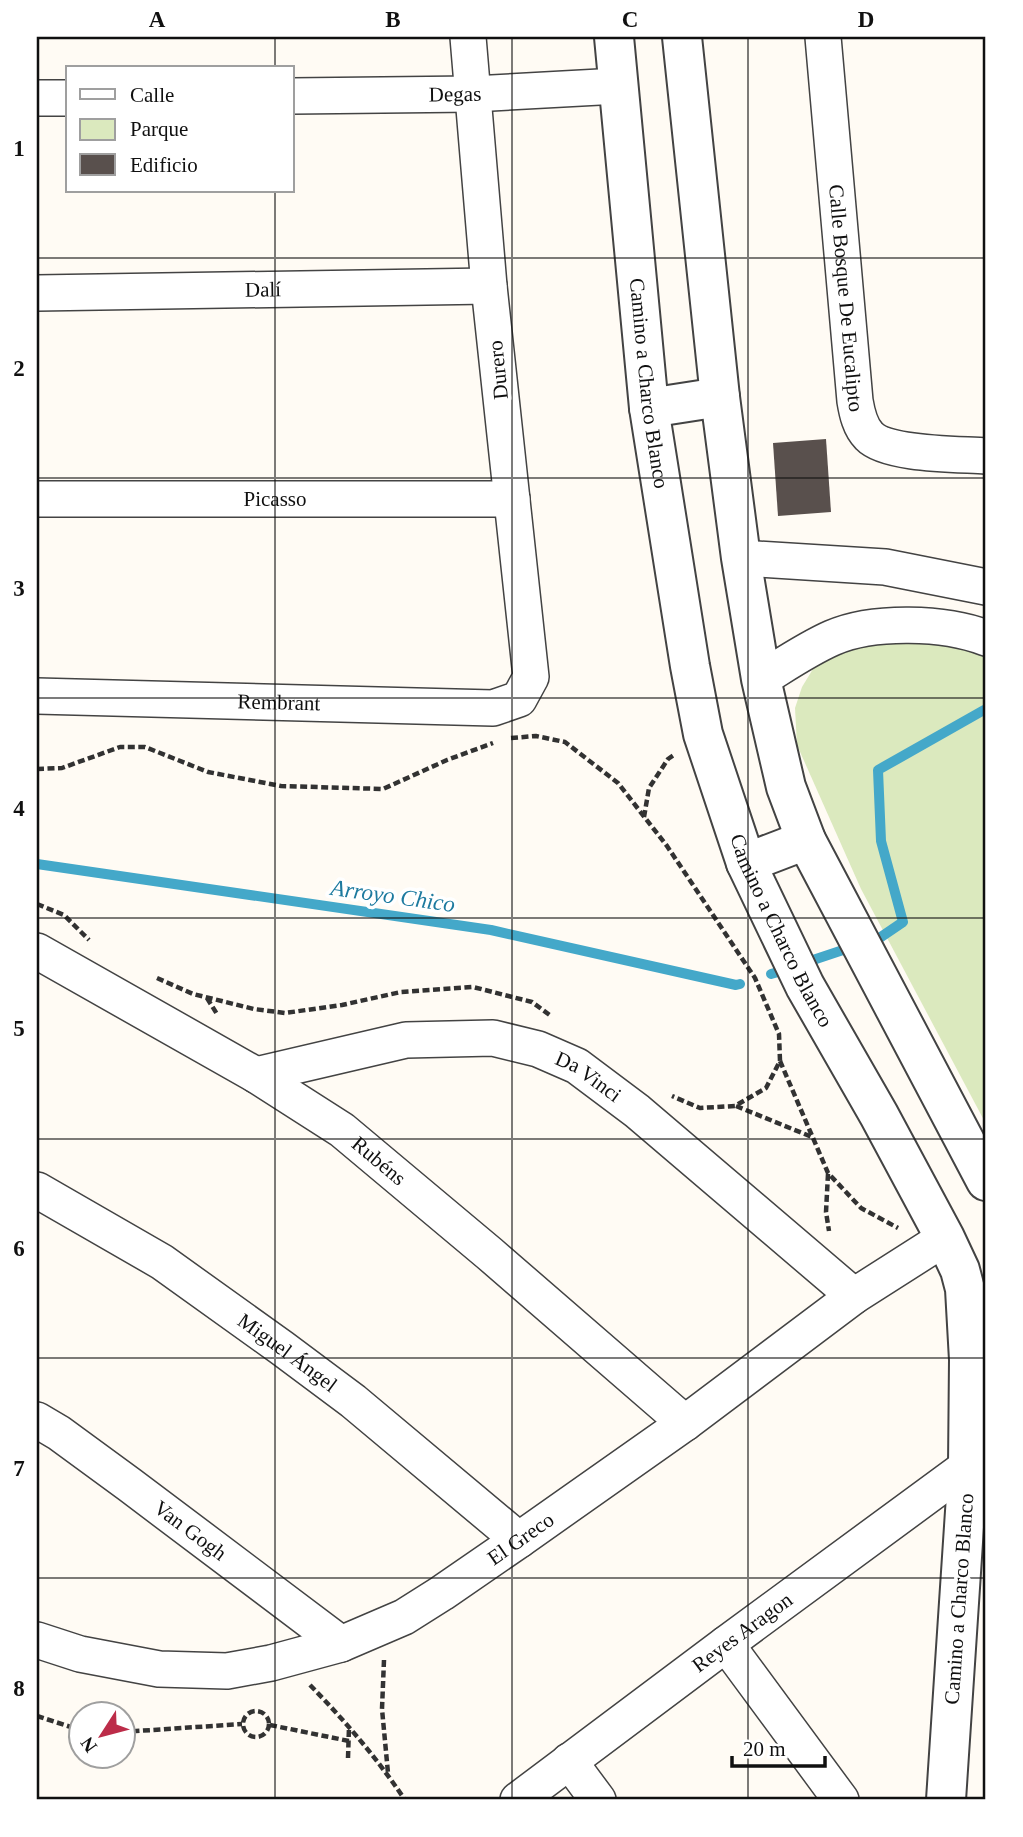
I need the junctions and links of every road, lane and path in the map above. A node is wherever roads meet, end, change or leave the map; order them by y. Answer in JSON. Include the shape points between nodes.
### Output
{"nodes":[{"id":1,"x":468,"y":37,"type":"edge"},
{"id":2,"x":614,"y":37,"type":"edge"},
{"id":3,"x":682,"y":37,"type":"edge"},
{"id":4,"x":823,"y":37,"type":"edge"},
{"id":5,"x":618,"y":86,"type":"junction"},
{"id":6,"x":472,"y":94,"type":"junction"},
{"id":7,"x":294,"y":96,"type":"edge"},
{"id":8,"x":37,"y":98,"type":"edge"},
{"id":9,"x":66,"y":98,"type":"edge"},
{"id":10,"x":489,"y":286,"type":"junction"},
{"id":11,"x":37,"y":293,"type":"edge"},
{"id":12,"x":720,"y":397,"type":"junction"},
{"id":13,"x":649,"y":408,"type":"junction"},
{"id":14,"x":986,"y":456,"type":"edge"},
{"id":15,"x":37,"y":499,"type":"edge"},
{"id":16,"x":512,"y":499,"type":"junction"},
{"id":17,"x":741,"y":558,"type":"junction"},
{"id":18,"x":986,"y":587,"type":"edge"},
{"id":19,"x":986,"y":638,"type":"edge"},
{"id":20,"x":761,"y":679,"type":"junction"},
{"id":21,"x":37,"y":696,"type":"edge"},
{"id":22,"x":519,"y":699,"type":"joint"},
{"id":23,"x":703,"y":734,"type":"junction"},
{"id":24,"x":37,"y":769,"type":"edge"},
{"id":25,"x":644,"y":817,"type":"junction"},
{"id":26,"x":806,"y":841,"type":"junction"},
{"id":27,"x":746,"y":863,"type":"junction"},
{"id":28,"x":37,"y":951,"type":"edge"},
{"id":29,"x":755,"y":978,"type":"dead end"},
{"id":30,"x":780,"y":1061,"type":"dead end"},
{"id":31,"x":256,"y":1075,"type":"junction"},
{"id":32,"x":735,"y":1106,"type":"dead end"},
{"id":33,"x":813,"y":1138,"type":"junction"},
{"id":34,"x":986,"y":1181,"type":"edge"},
{"id":35,"x":37,"y":1190,"type":"edge"},
{"id":36,"x":945,"y":1238,"type":"junction"},
{"id":37,"x":854,"y":1296,"type":"junction"},
{"id":38,"x":37,"y":1420,"type":"edge"},
{"id":39,"x":685,"y":1423,"type":"junction"},
{"id":40,"x":968,"y":1466,"type":"junction"},
{"id":41,"x":519,"y":1540,"type":"junction"},
{"id":42,"x":388,"y":1624,"type":"junction"},
{"id":43,"x":37,"y":1640,"type":"edge"},
{"id":44,"x":341,"y":1644,"type":"junction"},
{"id":45,"x":726,"y":1644,"type":"junction"},
{"id":46,"x":286,"y":1659,"type":"junction"},
{"id":47,"x":37,"y":1716,"type":"edge"},
{"id":48,"x":242,"y":1724,"type":"junction"},
{"id":49,"x":66,"y":1725,"type":"edge"},
{"id":50,"x":270,"y":1725,"type":"junction"},
{"id":51,"x":349,"y":1726,"type":"junction"},
{"id":52,"x":136,"y":1731,"type":"edge"},
{"id":53,"x":349,"y":1741,"type":"junction"},
{"id":54,"x":348,"y":1758,"type":"dead end"},
{"id":55,"x":569,"y":1761,"type":"junction"},
{"id":56,"x":388,"y":1774,"type":"junction"},
{"id":57,"x":405,"y":1800,"type":"edge"},
{"id":58,"x":518,"y":1800,"type":"edge"},
{"id":59,"x":598,"y":1800,"type":"edge"},
{"id":60,"x":841,"y":1800,"type":"edge"},
{"id":61,"x":946,"y":1800,"type":"edge"}],
"edges":[{"from":1,"to":6,"type":"street","name":"Durero"},
{"from":2,"to":5,"type":"street","name":"Camino a Charco Blanco"},
{"from":3,"to":12,"type":"street"},
{"from":4,"to":14,"type":"street","name":"Calle Bosque De Eucalipto","via":[[858,418],[868,435],[881,444]]},
{"from":5,"to":6,"type":"street","name":"Degas"},
{"from":5,"to":13,"type":"street","name":"Camino a Charco Blanco"},
{"from":6,"to":7,"type":"street","name":"Degas"},
{"from":6,"to":10,"type":"street","name":"Durero"},
{"from":8,"to":9,"type":"street"},
{"from":10,"to":11,"type":"street","name":"Dalí"},
{"from":10,"to":16,"type":"street","name":"Durero"},
{"from":12,"to":13,"type":"street"},
{"from":12,"to":17,"type":"street"},
{"from":13,"to":23,"type":"street","name":"Camino a Charco Blanco"},
{"from":15,"to":16,"type":"street","name":"Picasso"},
{"from":16,"to":22,"type":"street","name":"Durero","via":[[531,677]]},
{"from":17,"to":18,"type":"street","via":[[885,566]]},
{"from":17,"to":20,"type":"street"},
{"from":19,"to":20,"type":"street","via":[[968,631],[909,625],[862,629],[833,637]]},
{"from":20,"to":26,"type":"street","via":[[786,787]]},
{"from":21,"to":22,"type":"street","name":"Rembrant","via":[[493,708]]},
{"from":23,"to":25,"type":"path","via":[[668,759],[649,788]]},
{"from":23,"to":27,"type":"street","name":"Camino a Charco Blanco"},
{"from":24,"to":25,"type":"path","via":[[62,768],[120,747],[145,747],[208,772],[281,786],[383,789],[502,739],[536,736],[565,742],[618,783]]},
{"from":25,"to":29,"type":"path"},
{"from":26,"to":27,"type":"street"},
{"from":26,"to":34,"type":"street"},
{"from":27,"to":36,"type":"street","name":"Camino a Charco Blanco","via":[[806,986]]},
{"from":28,"to":31,"type":"street","name":"Rubéns"},
{"from":30,"to":33,"type":"path"},
{"from":31,"to":37,"type":"street","name":"Da Vinci","via":[[406,1040],[492,1038],[538,1049],[577,1066],[637,1111]]},
{"from":31,"to":39,"type":"street","name":"Rubéns","via":[[342,1130]]},
{"from":32,"to":33,"type":"path"},
{"from":33,"to":36,"type":"path","via":[[828,1173],[861,1208],[898,1228]]},
{"from":35,"to":41,"type":"street","name":"Miguel Ángel","via":[[162,1262],[282,1348],[353,1401]]},
{"from":36,"to":37,"type":"street","name":"El Greco"},
{"from":36,"to":40,"type":"street","name":"Camino a Charco Blanco","via":[[965,1289]]},
{"from":37,"to":39,"type":"street","name":"El Greco"},
{"from":38,"to":44,"type":"street","name":"Van Gogh"},
{"from":39,"to":41,"type":"street","name":"El Greco"},
{"from":40,"to":45,"type":"street","name":"Reyes Aragon"},
{"from":40,"to":61,"type":"street","name":"Camino a Charco Blanco"},
{"from":41,"to":42,"type":"street","name":"El Greco"},
{"from":42,"to":44,"type":"street","name":"El Greco"},
{"from":42,"to":56,"type":"path","via":[[382,1710]]},
{"from":43,"to":46,"type":"street","name":"El Greco","via":[[80,1654],[159,1669],[227,1671]]},
{"from":44,"to":46,"type":"street","name":"El Greco"},
{"from":45,"to":55,"type":"street","name":"Reyes Aragon"},
{"from":45,"to":60,"type":"street"},
{"from":46,"to":51,"type":"path"},
{"from":47,"to":49,"type":"path"},
{"from":48,"to":50,"type":"path","via":[[246,1734],[256,1738]]},
{"from":48,"to":50,"type":"path","via":[[246,1714],[256,1710],[266,1715]]},
{"from":48,"to":52,"type":"path"},
{"from":50,"to":53,"type":"path"},
{"from":51,"to":53,"type":"path"},
{"from":51,"to":56,"type":"path"},
{"from":53,"to":54,"type":"path"},
{"from":55,"to":58,"type":"street","name":"Reyes Aragon"},
{"from":55,"to":59,"type":"street"},
{"from":56,"to":57,"type":"path"}]}
